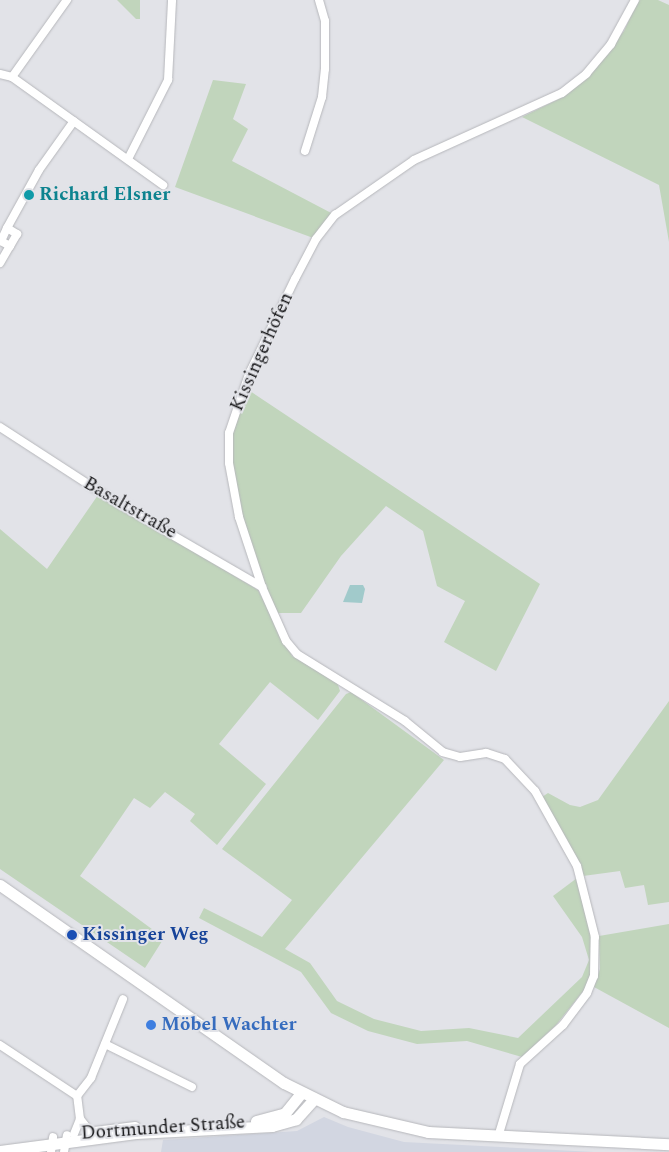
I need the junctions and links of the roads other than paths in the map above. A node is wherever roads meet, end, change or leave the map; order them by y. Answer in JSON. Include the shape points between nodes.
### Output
{"nodes":[{"id":1,"x":68,"y":0,"type":"edge"},
{"id":2,"x":172,"y":0,"type":"edge"},
{"id":3,"x":319,"y":0,"type":"edge"},
{"id":4,"x":635,"y":0,"type":"edge"},
{"id":5,"x":0,"y":74,"type":"edge"},
{"id":6,"x":12,"y":77,"type":"junction"},
{"id":7,"x":74,"y":121,"type":"junction"},
{"id":8,"x":305,"y":151,"type":"dead end"},
{"id":9,"x":128,"y":159,"type":"junction"},
{"id":10,"x":163,"y":185,"type":"dead end"},
{"id":11,"x":0,"y":263,"type":"edge"},
{"id":12,"x":0,"y":427,"type":"edge"},
{"id":13,"x":262,"y":587,"type":"junction"},
{"id":14,"x":0,"y":885,"type":"edge"},
{"id":15,"x":123,"y":999,"type":"dead end"},
{"id":16,"x":105,"y":1044,"type":"junction"},
{"id":17,"x":0,"y":1045,"type":"edge"},
{"id":18,"x":192,"y":1087,"type":"dead end"},
{"id":19,"x":300,"y":1093,"type":"junction"},
{"id":20,"x":77,"y":1096,"type":"junction"},
{"id":21,"x":314,"y":1099,"type":"junction"},
{"id":22,"x":80,"y":1119,"type":"junction"},
{"id":23,"x":91,"y":1133,"type":"junction"},
{"id":24,"x":498,"y":1137,"type":"junction"},
{"id":25,"x":68,"y":1141,"type":"edge"},
{"id":26,"x":0,"y":1144,"type":"edge"},
{"id":27,"x":52,"y":1144,"type":"edge"},
{"id":28,"x":669,"y":1144,"type":"edge"},
{"id":29,"x":0,"y":1151,"type":"edge"}],
"edges":[{"from":1,"to":6,"type":"street"},
{"from":2,"to":9,"type":"street","via":[[168,80]]},
{"from":3,"to":8,"type":"street","via":[[325,21],[326,69],[322,97]]},
{"from":4,"to":13,"type":"street","name":"Kissingerhöfen","via":[[611,44],[586,74],[562,93],[460,136],[406,164],[348,203],[316,239],[249,374],[229,433],[233,492]]},
{"from":5,"to":6,"type":"street"},
{"from":6,"to":7,"type":"street"},
{"from":7,"to":9,"type":"street"},
{"from":7,"to":11,"type":"street","via":[[39,170],[7,228],[1,242],[10,246]]},
{"from":9,"to":10,"type":"street"},
{"from":12,"to":13,"type":"street","name":"Basaltstraße","via":[[117,503]]},
{"from":13,"to":24,"type":"street","name":"Kissingerhöfen","via":[[286,641],[297,654],[405,721],[443,752],[460,758],[495,754],[522,774],[535,790],[577,866],[595,937],[594,976],[587,993],[563,1025],[520,1064]]},
{"from":14,"to":19,"type":"main road"},
{"from":15,"to":16,"type":"street"},
{"from":16,"to":18,"type":"street"},
{"from":16,"to":20,"type":"street","via":[[91,1078]]},
{"from":17,"to":20,"type":"street"},
{"from":19,"to":21,"type":"main road"},
{"from":19,"to":23,"type":"main road","name":"Dortmunder Straße","via":[[285,1113],[267,1119],[185,1123]]},
{"from":20,"to":22,"type":"street"},
{"from":21,"to":24,"type":"main road","via":[[392,1126]]},
{"from":21,"to":25,"type":"main road","name":"Dortmunder Straße","via":[[296,1119],[272,1126],[201,1128]]},
{"from":22,"to":23,"type":"street"},
{"from":22,"to":25,"type":"street"},
{"from":23,"to":25,"type":"main road","name":"Dortmunder Straße"},
{"from":24,"to":28,"type":"main road"},
{"from":25,"to":27,"type":"main road","name":"Dortmunder Straße"},
{"from":26,"to":27,"type":"main road","name":"Dortmunder Straße"},
{"from":27,"to":29,"type":"main road","name":"Dortmunder Straße"}]}
